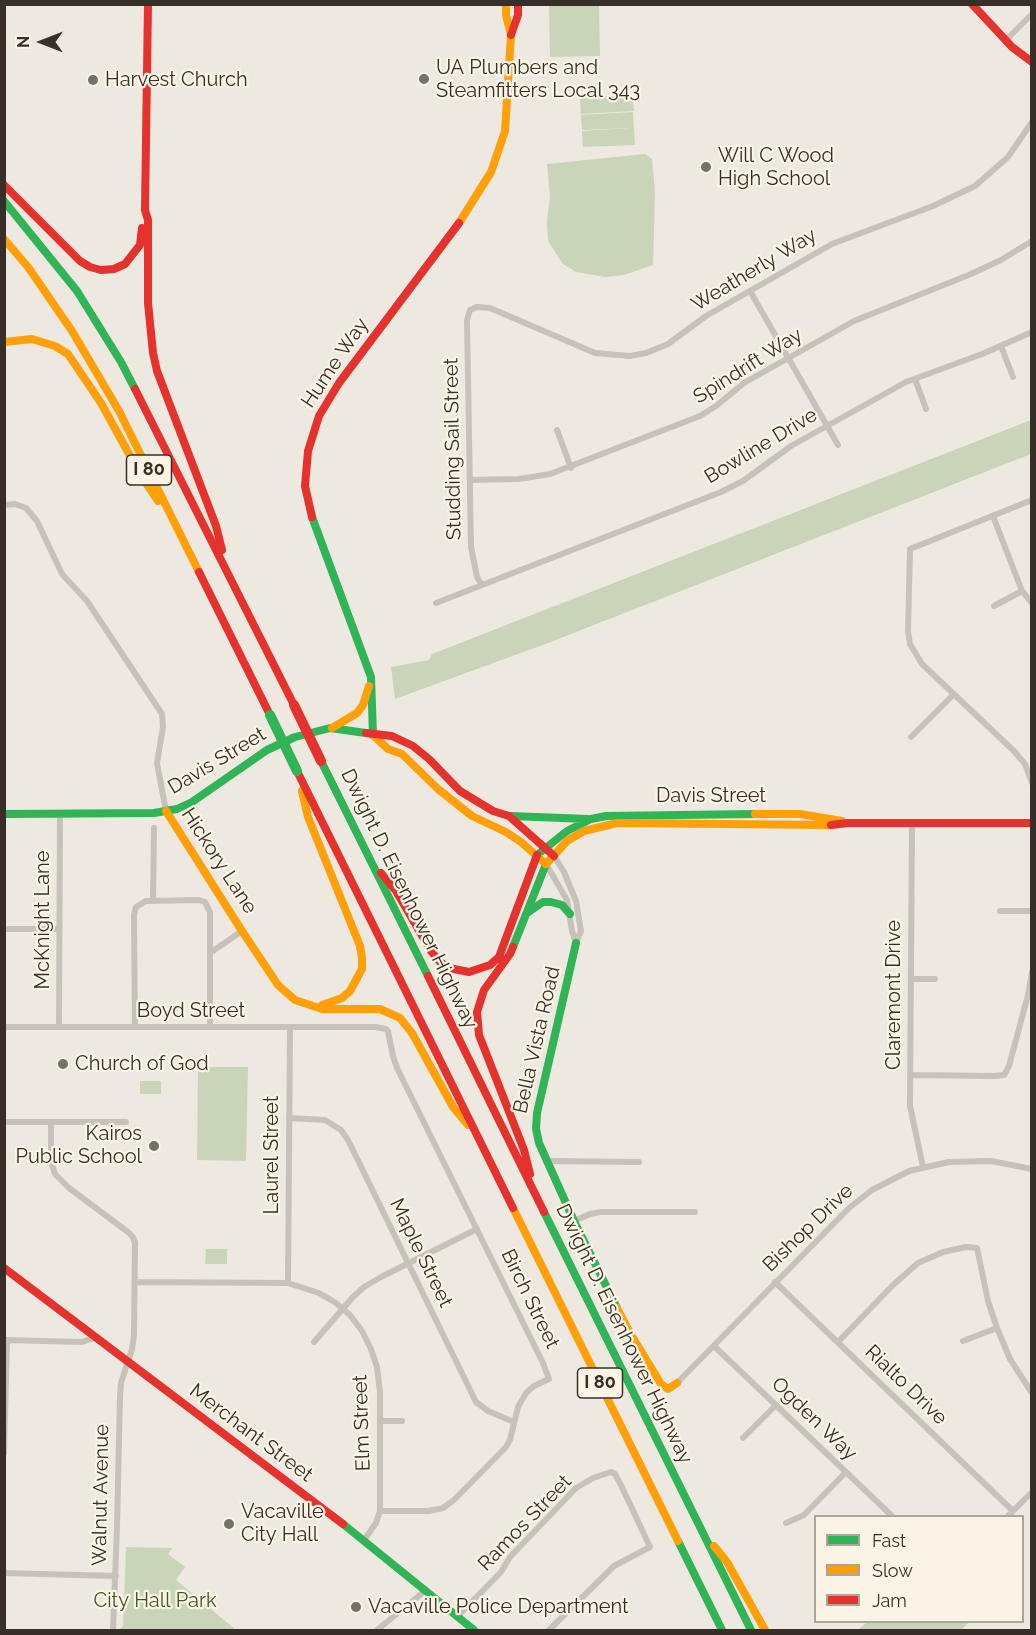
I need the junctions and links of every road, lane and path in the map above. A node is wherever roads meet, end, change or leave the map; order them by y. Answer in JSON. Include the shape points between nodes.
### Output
{"nodes":[{"id":1,"x":148,"y":4,"type":"edge"},
{"id":2,"x":506,"y":4,"type":"edge"},
{"id":3,"x":518,"y":4,"type":"edge"},
{"id":4,"x":972,"y":4,"type":"edge"},
{"id":5,"x":1032,"y":14,"type":"edge"},
{"id":6,"x":511,"y":35,"type":"junction"},
{"id":7,"x":1006,"y":40,"type":"junction"},
{"id":8,"x":1032,"y":62,"type":"edge"},
{"id":9,"x":1032,"y":122,"type":"edge"},
{"id":10,"x":4,"y":185,"type":"edge"},
{"id":11,"x":4,"y":201,"type":"edge"},
{"id":12,"x":145,"y":210,"type":"junction"},
{"id":13,"x":4,"y":240,"type":"edge"},
{"id":14,"x":1032,"y":241,"type":"edge"},
{"id":15,"x":750,"y":291,"type":"junction"},
{"id":16,"x":470,"y":310,"type":"joint"},
{"id":17,"x":1032,"y":332,"type":"edge"},
{"id":18,"x":4,"y":342,"type":"edge"},
{"id":19,"x":1001,"y":346,"type":"junction"},
{"id":20,"x":788,"y":358,"type":"junction"},
{"id":21,"x":1013,"y":377,"type":"dead end"},
{"id":22,"x":915,"y":379,"type":"junction"},
{"id":23,"x":926,"y":409,"type":"dead end"},
{"id":24,"x":827,"y":426,"type":"junction"},
{"id":25,"x":557,"y":430,"type":"dead end"},
{"id":26,"x":838,"y":445,"type":"dead end"},
{"id":27,"x":571,"y":468,"type":"junction"},
{"id":28,"x":470,"y":480,"type":"junction"},
{"id":29,"x":1032,"y":500,"type":"edge"},
{"id":30,"x":4,"y":505,"type":"edge"},
{"id":31,"x":993,"y":516,"type":"junction"},
{"id":32,"x":182,"y":539,"type":"junction"},
{"id":33,"x":228,"y":574,"type":"junction"},
{"id":34,"x":482,"y":585,"type":"junction"},
{"id":35,"x":1022,"y":591,"type":"junction"},
{"id":36,"x":436,"y":603,"type":"dead end"},
{"id":37,"x":1032,"y":603,"type":"edge"},
{"id":38,"x":994,"y":606,"type":"dead end"},
{"id":39,"x":371,"y":677,"type":"junction"},
{"id":40,"x":954,"y":694,"type":"junction"},
{"id":41,"x":330,"y":729,"type":"junction"},
{"id":42,"x":374,"y":735,"type":"junction"},
{"id":43,"x":911,"y":737,"type":"dead end"},
{"id":44,"x":297,"y":771,"type":"junction"},
{"id":45,"x":1032,"y":783,"type":"edge"},
{"id":46,"x":166,"y":811,"type":"junction"},
{"id":47,"x":4,"y":814,"type":"edge"},
{"id":48,"x":60,"y":814,"type":"junction"},
{"id":49,"x":509,"y":816,"type":"junction"},
{"id":50,"x":591,"y":819,"type":"junction"},
{"id":51,"x":848,"y":823,"type":"junction"},
{"id":52,"x":912,"y":823,"type":"junction"},
{"id":53,"x":1032,"y":823,"type":"edge"},
{"id":54,"x":154,"y":828,"type":"dead end"},
{"id":55,"x":546,"y":847,"type":"junction"},
{"id":56,"x":537,"y":855,"type":"junction"},
{"id":57,"x":370,"y":860,"type":"junction"},
{"id":58,"x":550,"y":860,"type":"junction"},
{"id":59,"x":153,"y":901,"type":"junction"},
{"id":60,"x":1000,"y":911,"type":"dead end"},
{"id":61,"x":1032,"y":911,"type":"edge"},
{"id":62,"x":570,"y":914,"type":"junction"},
{"id":63,"x":526,"y":915,"type":"junction"},
{"id":64,"x":4,"y":929,"type":"edge"},
{"id":65,"x":59,"y":929,"type":"junction"},
{"id":66,"x":242,"y":931,"type":"junction"},
{"id":67,"x":576,"y":943,"type":"junction"},
{"id":68,"x":210,"y":953,"type":"junction"},
{"id":69,"x":1032,"y":972,"type":"edge"},
{"id":70,"x":911,"y":979,"type":"junction"},
{"id":71,"x":935,"y":979,"type":"dead end"},
{"id":72,"x":312,"y":1006,"type":"junction"},
{"id":73,"x":59,"y":1026,"type":"junction"},
{"id":74,"x":4,"y":1027,"type":"edge"},
{"id":75,"x":135,"y":1027,"type":"junction"},
{"id":76,"x":210,"y":1027,"type":"junction"},
{"id":77,"x":290,"y":1028,"type":"junction"},
{"id":78,"x":376,"y":1028,"type":"joint"},
{"id":79,"x":910,"y":1075,"type":"junction"},
{"id":80,"x":289,"y":1118,"type":"junction"},
{"id":81,"x":4,"y":1122,"type":"edge"},
{"id":82,"x":51,"y":1122,"type":"junction"},
{"id":83,"x":126,"y":1122,"type":"dead end"},
{"id":84,"x":478,"y":1136,"type":"junction"},
{"id":85,"x":546,"y":1161,"type":"junction"},
{"id":86,"x":639,"y":1162,"type":"dead end"},
{"id":87,"x":923,"y":1167,"type":"junction"},
{"id":88,"x":1032,"y":1169,"type":"edge"},
{"id":89,"x":535,"y":1194,"type":"junction"},
{"id":90,"x":695,"y":1212,"type":"dead end"},
{"id":91,"x":574,"y":1221,"type":"junction"},
{"id":92,"x":477,"y":1229,"type":"junction"},
{"id":93,"x":408,"y":1263,"type":"junction"},
{"id":94,"x":4,"y":1268,"type":"edge"},
{"id":95,"x":135,"y":1282,"type":"junction"},
{"id":96,"x":776,"y":1282,"type":"junction"},
{"id":97,"x":288,"y":1283,"type":"junction"},
{"id":98,"x":342,"y":1309,"type":"junction"},
{"id":99,"x":997,"y":1329,"type":"junction"},
{"id":100,"x":97,"y":1337,"type":"junction"},
{"id":101,"x":6,"y":1340,"type":"edge"},
{"id":102,"x":314,"y":1341,"type":"dead end"},
{"id":103,"x":963,"y":1341,"type":"dead end"},
{"id":104,"x":838,"y":1342,"type":"junction"},
{"id":105,"x":714,"y":1346,"type":"junction"},
{"id":106,"x":128,"y":1361,"type":"junction"},
{"id":107,"x":677,"y":1383,"type":"joint"},
{"id":108,"x":1032,"y":1393,"type":"edge"},
{"id":109,"x":775,"y":1406,"type":"junction"},
{"id":110,"x":380,"y":1421,"type":"junction"},
{"id":111,"x":402,"y":1421,"type":"dead end"},
{"id":112,"x":514,"y":1422,"type":"junction"},
{"id":113,"x":743,"y":1438,"type":"dead end"},
{"id":114,"x":4,"y":1453,"type":"edge"},
{"id":115,"x":846,"y":1473,"type":"junction"},
{"id":116,"x":1032,"y":1492,"type":"edge"},
{"id":117,"x":381,"y":1511,"type":"junction"},
{"id":118,"x":1013,"y":1511,"type":"junction"},
{"id":119,"x":891,"y":1515,"type":"edge"},
{"id":120,"x":1009,"y":1515,"type":"edge"},
{"id":121,"x":786,"y":1523,"type":"dead end"},
{"id":122,"x":703,"y":1534,"type":"junction"},
{"id":123,"x":364,"y":1540,"type":"junction"},
{"id":124,"x":4,"y":1574,"type":"edge"},
{"id":125,"x":116,"y":1576,"type":"junction"},
{"id":126,"x":426,"y":1590,"type":"junction"},
{"id":127,"x":458,"y":1616,"type":"junction"},
{"id":128,"x":112,"y":1630,"type":"edge"},
{"id":129,"x":377,"y":1630,"type":"edge"},
{"id":130,"x":474,"y":1630,"type":"edge"},
{"id":131,"x":549,"y":1630,"type":"edge"},
{"id":132,"x":722,"y":1630,"type":"edge"},
{"id":133,"x":751,"y":1630,"type":"edge"},
{"id":134,"x":765,"y":1630,"type":"edge"}],
"edges":[{"from":1,"to":12,"type":"main road"},
{"from":2,"to":6,"type":"main road","name":"Hume Way"},
{"from":3,"to":6,"type":"main road","name":"Hume Way"},
{"from":4,"to":7,"type":"main road"},
{"from":5,"to":7,"type":"street"},
{"from":6,"to":39,"type":"main road","name":"Hume Way","via":[[505,131],[484,186],[339,383],[319,416],[308,451],[305,486],[309,510]]},
{"from":7,"to":8,"type":"main road"},
{"from":9,"to":15,"type":"street","name":"Weatherly Way","via":[[1008,157],[975,186],[831,244]]},
{"from":10,"to":12,"type":"main road","via":[[80,261],[101,270],[114,269],[132,257],[142,236]]},
{"from":11,"to":33,"type":"main road","name":"Dwight D. Eisenhower Highway","number":"I 80","via":[[76,291],[121,362]]},
{"from":12,"to":33,"type":"main road","via":[[149,320],[157,370],[216,526]]},
{"from":13,"to":32,"type":"main road","number":"I 80","via":[[51,299],[87,354]]},
{"from":14,"to":20,"type":"street","name":"Spindrift Way","via":[[970,274],[854,321]]},
{"from":15,"to":16,"type":"street","name":"Weatherly Way","via":[[668,344],[630,356],[581,349],[490,308]]},
{"from":15,"to":20,"type":"street"},
{"from":16,"to":28,"type":"street","name":"Studding Sail Street"},
{"from":17,"to":19,"type":"street","name":"Bowline Drive"},
{"from":18,"to":32,"type":"main road","via":[[32,339],[68,354]]},
{"from":19,"to":21,"type":"street"},
{"from":19,"to":22,"type":"street","name":"Bowline Drive"},
{"from":20,"to":24,"type":"street"},
{"from":20,"to":27,"type":"street","name":"Spindrift Way","via":[[700,416]]},
{"from":22,"to":23,"type":"street"},
{"from":22,"to":24,"type":"street","name":"Bowline Drive"},
{"from":24,"to":26,"type":"street"},
{"from":24,"to":34,"type":"street","name":"Bowline Drive","via":[[721,492]]},
{"from":25,"to":27,"type":"street"},
{"from":27,"to":28,"type":"street","name":"Spindrift Way","via":[[535,477]]},
{"from":28,"to":34,"type":"street","name":"Studding Sail Street","via":[[472,557]]},
{"from":29,"to":31,"type":"street"},
{"from":30,"to":46,"type":"street","via":[[26,508],[37,520],[62,574],[87,601],[162,714],[157,763]]},
{"from":31,"to":35,"type":"street"},
{"from":31,"to":40,"type":"street","via":[[910,549],[910,644],[922,664]]},
{"from":32,"to":44,"type":"main road","number":"I 80","bridge":true},
{"from":33,"to":57,"type":"main road","name":"Dwight D. Eisenhower Highway","number":"I 80","bridge":true},
{"from":34,"to":36,"type":"street","name":"Bowline Drive"},
{"from":35,"to":37,"type":"street"},
{"from":35,"to":38,"type":"street"},
{"from":39,"to":41,"type":"main road","via":[[357,713]]},
{"from":39,"to":42,"type":"main road","name":"Hume Way"},
{"from":40,"to":43,"type":"street"},
{"from":40,"to":45,"type":"street","via":[[1025,764]]},
{"from":41,"to":42,"type":"main road","name":"Davis Street"},
{"from":41,"to":46,"type":"main road","name":"Davis Street","via":[[267,750],[192,802]]},
{"from":42,"to":49,"type":"main road","name":"Davis Street","via":[[392,736],[413,746],[460,791]]},
{"from":42,"to":56,"type":"main road","name":"Davis Street","via":[[388,749],[402,754],[472,816],[506,832]]},
{"from":44,"to":72,"type":"main road","via":[[308,817],[362,958],[360,975],[350,991],[331,1003]]},
{"from":44,"to":84,"type":"main road","number":"I 80"},
{"from":46,"to":48,"type":"main road","name":"Davis Street"},
{"from":46,"to":66,"type":"main road","name":"Hickory Lane"},
{"from":47,"to":48,"type":"main road","name":"Davis Street"},
{"from":48,"to":65,"type":"street","name":"McKnight Lane"},
{"from":49,"to":50,"type":"main road"},
{"from":49,"to":55,"type":"main road","name":"Davis Street"},
{"from":50,"to":51,"type":"main road","name":"Davis Street","via":[[627,814],[800,814]]},
{"from":50,"to":55,"type":"main road","name":"Davis Street"},
{"from":51,"to":52,"type":"main road","name":"Davis Street"},
{"from":51,"to":58,"type":"main road","name":"Davis Street","via":[[617,823],[584,831],[567,841]]},
{"from":52,"to":53,"type":"main road","name":"Davis Street"},
{"from":52,"to":70,"type":"street","name":"Claremont Drive"},
{"from":54,"to":59,"type":"street"},
{"from":55,"to":56,"type":"main road","name":"Davis Street"},
{"from":55,"to":58,"type":"main road","name":"Davis Street"},
{"from":56,"to":57,"type":"main road","via":[[499,957],[490,965],[469,972],[440,962],[396,891]]},
{"from":56,"to":58,"type":"main road","name":"Davis Street"},
{"from":57,"to":89,"type":"main road","name":"Dwight D. Eisenhower Highway","number":"I 80"},
{"from":58,"to":62,"type":"street","name":"Bella Vista Road"},
{"from":58,"to":63,"type":"main road","via":[[540,875]]},
{"from":58,"to":67,"type":"street","name":"Bella Vista Road","via":[[564,872],[576,901],[581,931]]},
{"from":59,"to":68,"type":"street","via":[[205,902],[210,912]]},
{"from":59,"to":75,"type":"street","via":[[139,903],[135,911]]},
{"from":60,"to":61,"type":"street"},
{"from":62,"to":63,"type":"main road","via":[[562,906],[543,902]]},
{"from":62,"to":67,"type":"street","name":"Bella Vista Road"},
{"from":63,"to":89,"type":"main road","via":[[510,954],[484,990],[477,1023],[525,1150]]},
{"from":64,"to":65,"type":"street"},
{"from":65,"to":73,"type":"street","name":"McKnight Lane"},
{"from":66,"to":68,"type":"street"},
{"from":66,"to":72,"type":"main road","name":"Hickory Lane","via":[[278,985],[295,1000]]},
{"from":67,"to":85,"type":"main road","name":"Bella Vista Road","via":[[537,1113],[536,1129]]},
{"from":68,"to":76,"type":"street"},
{"from":69,"to":79,"type":"street","via":[[1004,1075]]},
{"from":70,"to":71,"type":"street"},
{"from":70,"to":79,"type":"street","name":"Claremont Drive"},
{"from":72,"to":84,"type":"main road","via":[[380,1009],[400,1018],[453,1107]]},
{"from":73,"to":74,"type":"street","name":"Boyd Street"},
{"from":73,"to":75,"type":"street","name":"Boyd Street"},
{"from":75,"to":76,"type":"street","name":"Boyd Street"},
{"from":76,"to":77,"type":"street","name":"Boyd Street"},
{"from":77,"to":78,"type":"street","name":"Boyd Street"},
{"from":77,"to":80,"type":"street","name":"Laurel Street"},
{"from":78,"to":92,"type":"street","name":"Birch Street","via":[[388,1031],[397,1068]]},
{"from":79,"to":87,"type":"street","name":"Claremont Drive","via":[[911,1117]]},
{"from":80,"to":93,"type":"street","name":"Maple Street","via":[[325,1120],[341,1130]]},
{"from":80,"to":97,"type":"street","name":"Laurel Street"},
{"from":81,"to":82,"type":"street"},
{"from":82,"to":83,"type":"street"},
{"from":82,"to":95,"type":"street","via":[[51,1161],[56,1174],[133,1237]]},
{"from":84,"to":132,"type":"main road","number":"I 80"},
{"from":85,"to":86,"type":"street"},
{"from":85,"to":91,"type":"main road","name":"Bella Vista Road"},
{"from":87,"to":88,"type":"street","name":"Bishop Drive","via":[[973,1160]]},
{"from":87,"to":96,"type":"street","name":"Bishop Drive","via":[[872,1190]]},
{"from":89,"to":122,"type":"main road","name":"Dwight D. Eisenhower Highway","number":"I 80"},
{"from":90,"to":91,"type":"street","via":[[600,1212]]},
{"from":91,"to":107,"type":"main road","name":"Bella Vista Road","via":[[655,1377],[668,1389]]},
{"from":92,"to":93,"type":"street"},
{"from":92,"to":112,"type":"street","name":"Birch Street","via":[[549,1379],[526,1393]]},
{"from":93,"to":98,"type":"street","via":[[364,1287]]},
{"from":93,"to":112,"type":"street","name":"Maple Street","via":[[476,1402],[488,1412]]},
{"from":94,"to":100,"type":"main road","name":"Merchant Street"},
{"from":95,"to":97,"type":"street","name":"Elm Street"},
{"from":95,"to":106,"type":"street","via":[[134,1335]]},
{"from":96,"to":104,"type":"street","name":"Rialto Drive"},
{"from":96,"to":105,"type":"street","name":"Bishop Drive"},
{"from":97,"to":98,"type":"street","name":"Elm Street","via":[[319,1293]]},
{"from":98,"to":102,"type":"street"},
{"from":98,"to":110,"type":"street","name":"Elm Street","via":[[362,1331],[371,1349],[377,1367]]},
{"from":99,"to":103,"type":"street"},
{"from":99,"to":104,"type":"street","via":[[980,1257],[976,1248],[966,1247],[918,1263]]},
{"from":99,"to":108,"type":"street"},
{"from":100,"to":101,"type":"street","via":[[82,1341]]},
{"from":100,"to":106,"type":"main road","name":"Merchant Street"},
{"from":101,"to":114,"type":"street"},
{"from":104,"to":118,"type":"street","name":"Rialto Drive"},
{"from":105,"to":107,"type":"street","name":"Bishop Drive"},
{"from":105,"to":109,"type":"street","name":"Ogden Way"},
{"from":106,"to":123,"type":"main road","name":"Merchant Street"},
{"from":106,"to":125,"type":"street","name":"Walnut Avenue","via":[[120,1396]]},
{"from":109,"to":113,"type":"street"},
{"from":109,"to":115,"type":"street","name":"Ogden Way"},
{"from":110,"to":111,"type":"street"},
{"from":110,"to":117,"type":"street","name":"Elm Street"},
{"from":112,"to":117,"type":"street","name":"Birch Street","via":[[506,1447],[443,1508]]},
{"from":115,"to":119,"type":"street","name":"Ogden Way"},
{"from":115,"to":121,"type":"street","via":[[804,1515]]},
{"from":116,"to":118,"type":"street"},
{"from":117,"to":123,"type":"street"},
{"from":118,"to":120,"type":"street"},
{"from":122,"to":133,"type":"main road","name":"Dwight D. Eisenhower Highway","number":"I 80"},
{"from":122,"to":134,"type":"main road","via":[[727,1562]]},
{"from":123,"to":126,"type":"main road","name":"Merchant Street"},
{"from":124,"to":125,"type":"street"},
{"from":125,"to":128,"type":"street","name":"Walnut Avenue"},
{"from":126,"to":127,"type":"main road","name":"Merchant Street"},
{"from":126,"to":129,"type":"street"},
{"from":127,"to":130,"type":"main road","name":"Merchant Street"},
{"from":127,"to":131,"type":"street","name":"Ramos Street","via":[[576,1488],[606,1473],[615,1474],[650,1547],[614,1566]]}]}
